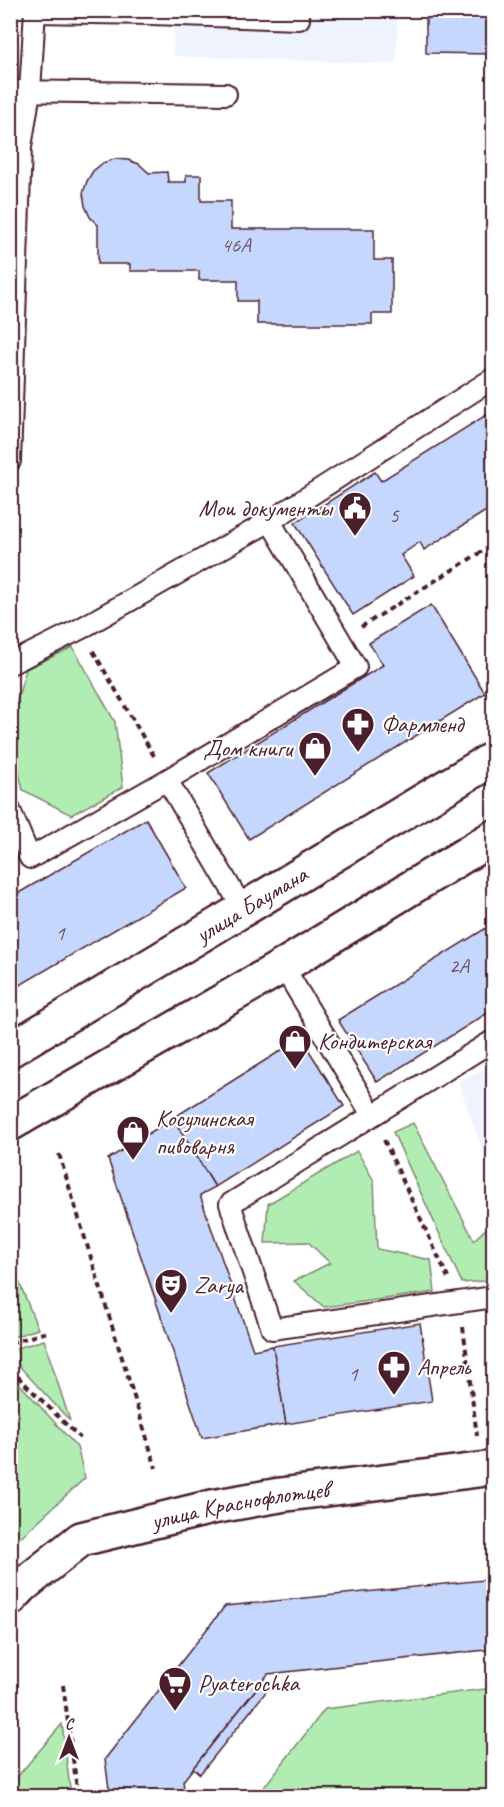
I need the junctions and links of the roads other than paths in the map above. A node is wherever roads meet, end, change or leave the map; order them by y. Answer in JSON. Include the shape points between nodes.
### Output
{"nodes":[{"id":1,"x":299,"y":10,"type":"edge"},
{"id":2,"x":35,"y":11,"type":"edge"},
{"id":3,"x":151,"y":12,"type":"edge"},
{"id":4,"x":20,"y":91,"type":"edge"},
{"id":5,"x":226,"y":94,"type":"dead end"},
{"id":6,"x":494,"y":378,"type":"edge"},
{"id":7,"x":10,"y":461,"type":"edge"},
{"id":8,"x":270,"y":521,"type":"junction"},
{"id":9,"x":10,"y":664,"type":"edge"},
{"id":10,"x":494,"y":758,"type":"edge"},
{"id":11,"x":167,"y":780,"type":"junction"},
{"id":12,"x":10,"y":810,"type":"edge"},
{"id":13,"x":494,"y":837,"type":"edge"},
{"id":14,"x":243,"y":909,"type":"junction"},
{"id":15,"x":283,"y":966,"type":"junction"},
{"id":16,"x":494,"y":1040,"type":"edge"},
{"id":17,"x":10,"y":1050,"type":"edge"},
{"id":18,"x":372,"y":1115,"type":"junction"},
{"id":19,"x":10,"y":1124,"type":"edge"},
{"id":20,"x":494,"y":1297,"type":"edge"},
{"id":21,"x":488,"y":1469,"type":"edge"},
{"id":22,"x":10,"y":1599,"type":"edge"}],
"edges":[{"from":1,"to":3,"type":"lane","via":[[299,19]]},
{"from":2,"to":3,"type":"lane"},
{"from":2,"to":4,"type":"lane"},
{"from":4,"to":5,"type":"lane"},
{"from":4,"to":7,"type":"lane"},
{"from":6,"to":8,"type":"lane"},
{"from":8,"to":9,"type":"lane"},
{"from":8,"to":11,"type":"lane","via":[[356,667]]},
{"from":10,"to":14,"type":"main road","name":"улица Баумана"},
{"from":11,"to":12,"type":"lane","via":[[30,858]]},
{"from":11,"to":14,"type":"lane"},
{"from":13,"to":15,"type":"main road"},
{"from":14,"to":17,"type":"main road","name":"улица Баумана"},
{"from":15,"to":18,"type":"lane"},
{"from":15,"to":19,"type":"main road"},
{"from":16,"to":18,"type":"lane"},
{"from":18,"to":20,"type":"lane","via":[[230,1204],[272,1329]]},
{"from":21,"to":22,"type":"main road","name":"улица Краснофлотцев","via":[[280,1495],[81,1539]]}]}
